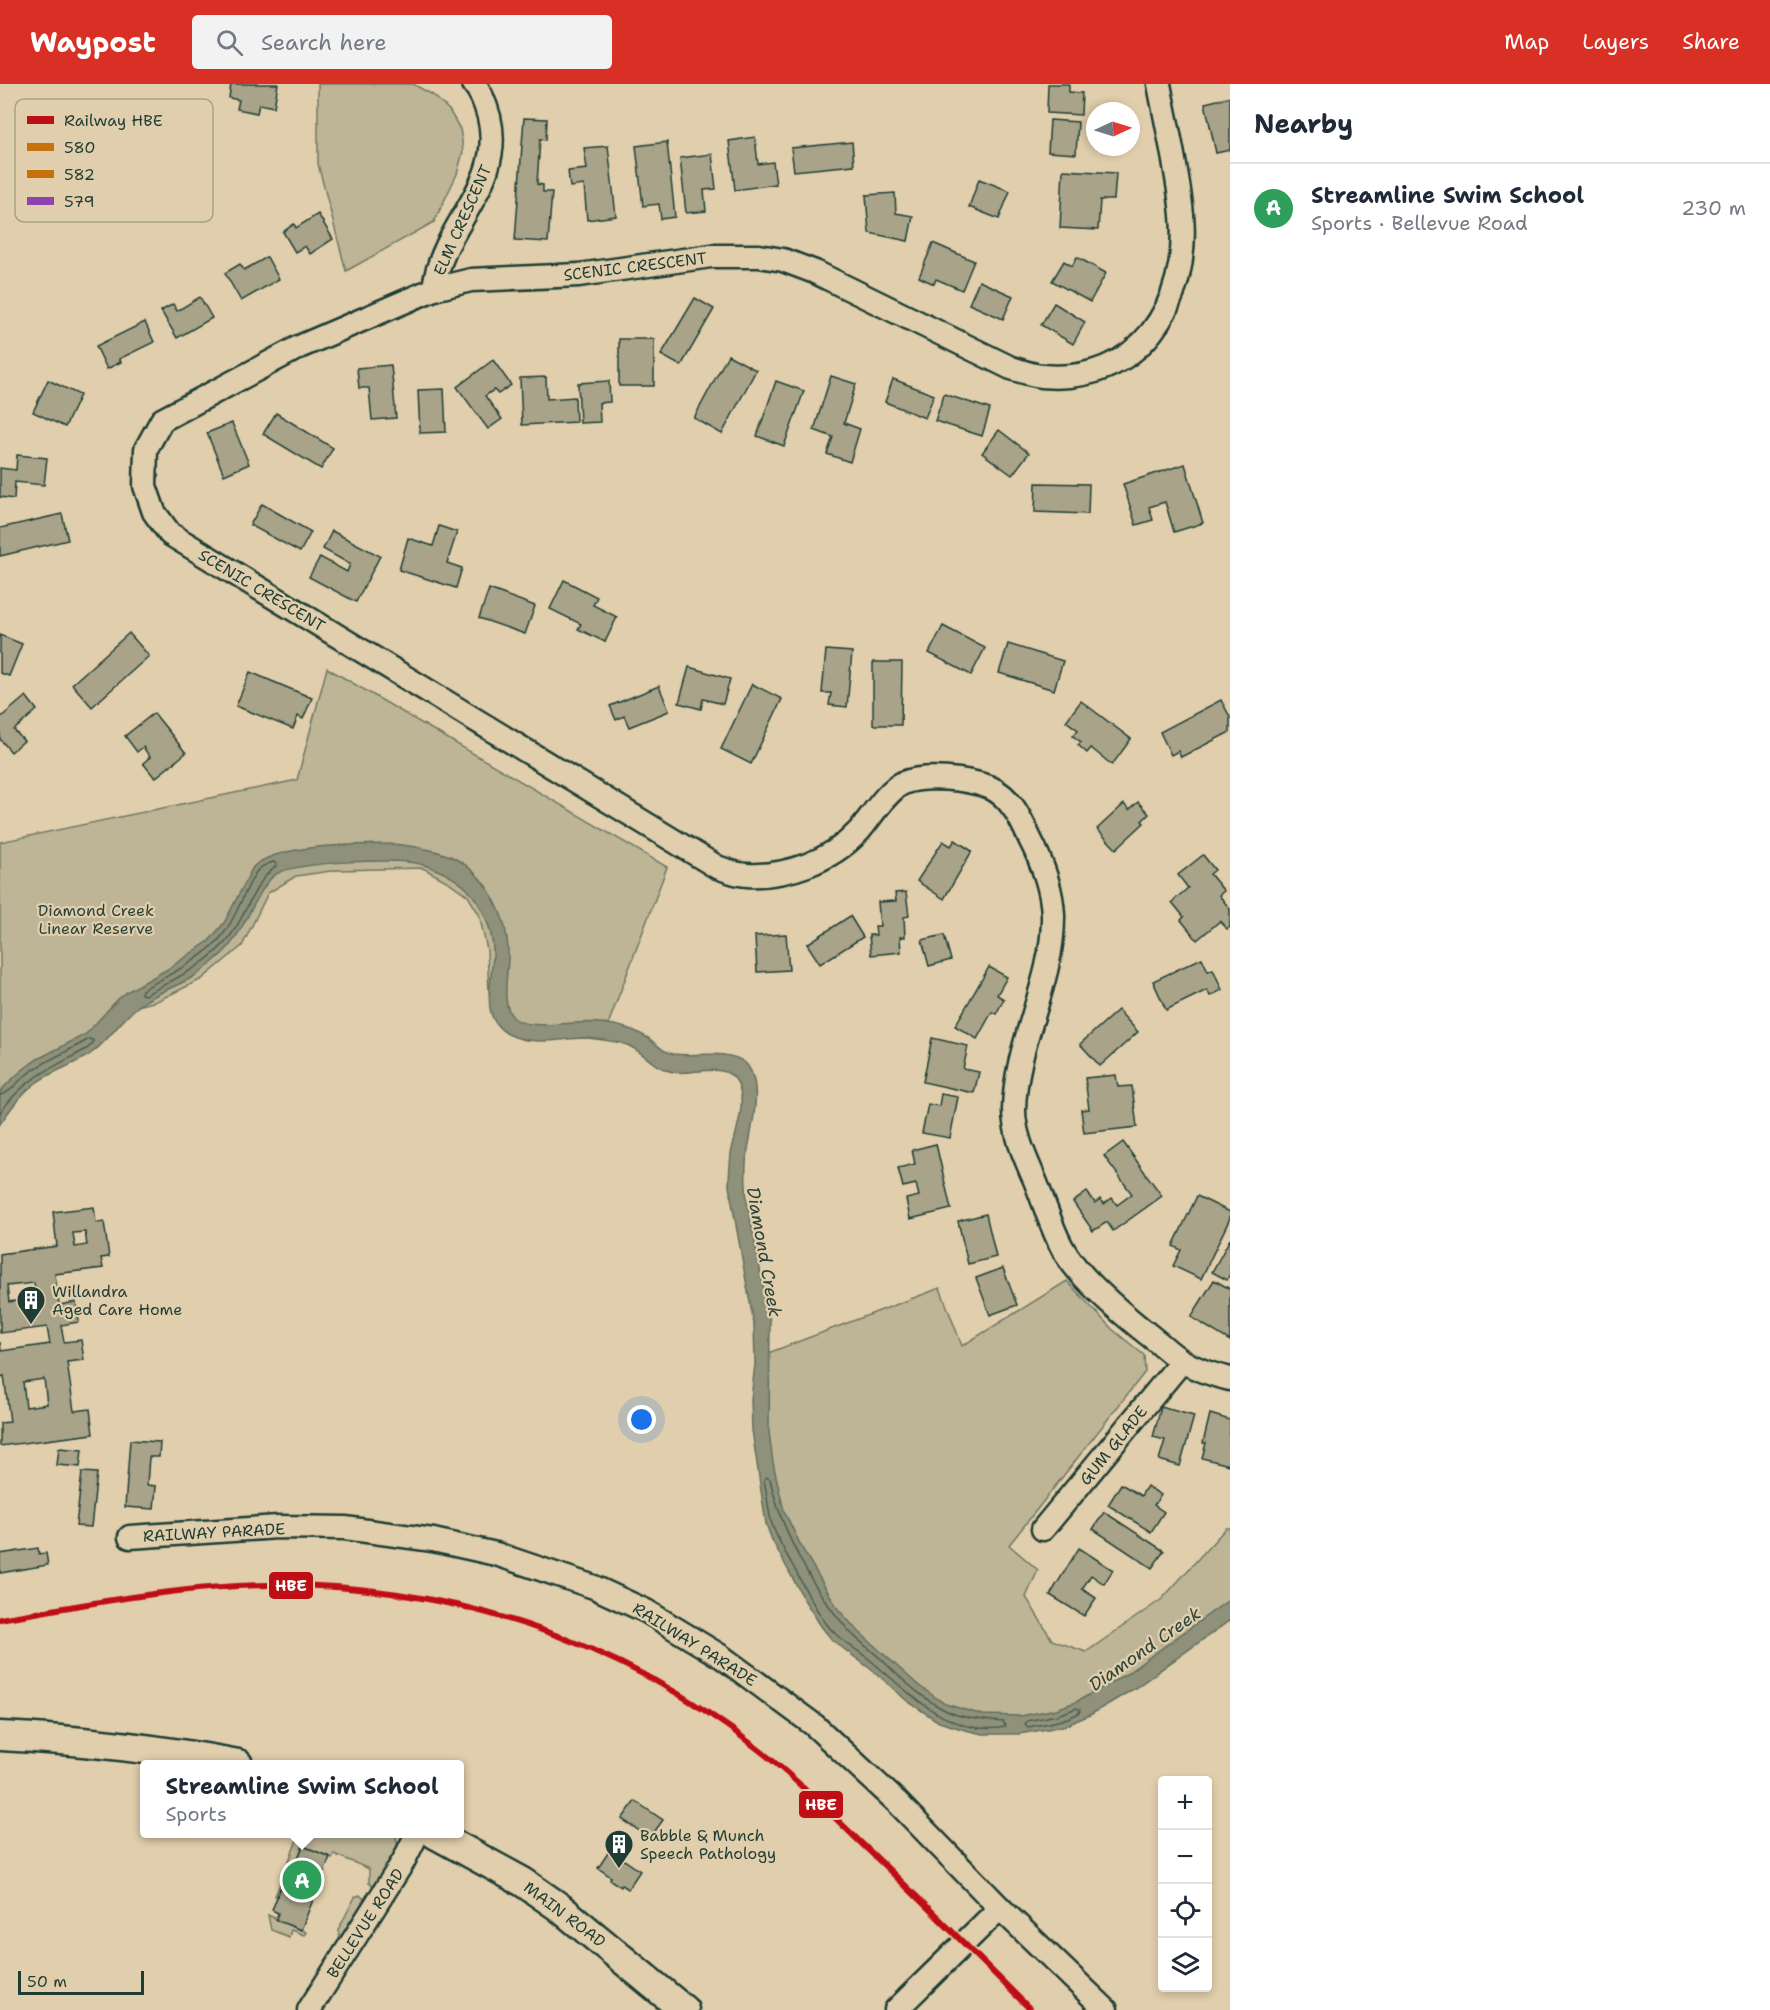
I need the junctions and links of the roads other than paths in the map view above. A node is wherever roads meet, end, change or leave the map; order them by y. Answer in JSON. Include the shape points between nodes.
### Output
{"nodes":[{"id":1,"x":474,"y":84,"type":"edge"},
{"id":2,"x":1159,"y":84,"type":"edge"},
{"id":3,"x":434,"y":289,"type":"junction"},
{"id":4,"x":1182,"y":1361,"type":"junction"},
{"id":5,"x":1230,"y":1379,"type":"edge"},
{"id":6,"x":1043,"y":1529,"type":"dead end"},
{"id":7,"x":130,"y":1537,"type":"dead end"},
{"id":8,"x":0,"y":1736,"type":"edge"},
{"id":9,"x":212,"y":1760,"type":"edge"},
{"id":10,"x":415,"y":1838,"type":"edge"},
{"id":11,"x":444,"y":1838,"type":"edge"},
{"id":12,"x":1000,"y":1908,"type":"junction"},
{"id":13,"x":309,"y":2010,"type":"edge"},
{"id":14,"x":684,"y":2010,"type":"edge"},
{"id":15,"x":896,"y":2010,"type":"edge"},
{"id":16,"x":1106,"y":2010,"type":"edge"}],
"edges":[{"from":1,"to":3,"type":"street","name":"ELM CRESCENT","via":[[486,107],[492,151],[488,171],[444,254]]},
{"from":2,"to":3,"type":"street","name":"SCENIC CRESCENT","via":[[1182,216],[1178,280],[1170,304],[1139,346],[1124,360],[1097,370],[1041,376],[1011,368],[815,272],[759,256],[711,256],[579,275],[471,280]]},
{"from":3,"to":4,"type":"street","name":"SCENIC CRESCENT","via":[[299,347],[162,420],[146,449],[145,486],[154,512],[170,534],[717,867],[744,875],[776,874],[811,864],[856,834],[901,784],[917,780],[968,782],[991,788],[1015,807],[1047,880],[1053,914],[1048,964],[1015,1080],[1018,1138],[1064,1250],[1126,1317]]},
{"from":4,"to":5,"type":"street","name":"SCENIC CRESCENT"},
{"from":4,"to":6,"type":"street","name":"GUM GLADE"},
{"from":7,"to":12,"type":"street","name":"RAILWAY PARADE","via":[[257,1528],[345,1528],[433,1540],[496,1554],[594,1587],[646,1611],[722,1657],[794,1709],[890,1795]]},
{"from":8,"to":9,"type":"main road","via":[[120,1746]]},
{"from":10,"to":13,"type":"street","name":"BELLEVUE ROAD"},
{"from":11,"to":14,"type":"main road","name":"MAIN ROAD","via":[[559,1906]]},
{"from":12,"to":15,"type":"street"},
{"from":12,"to":16,"type":"street","name":"RAILWAY PARADE"}]}
